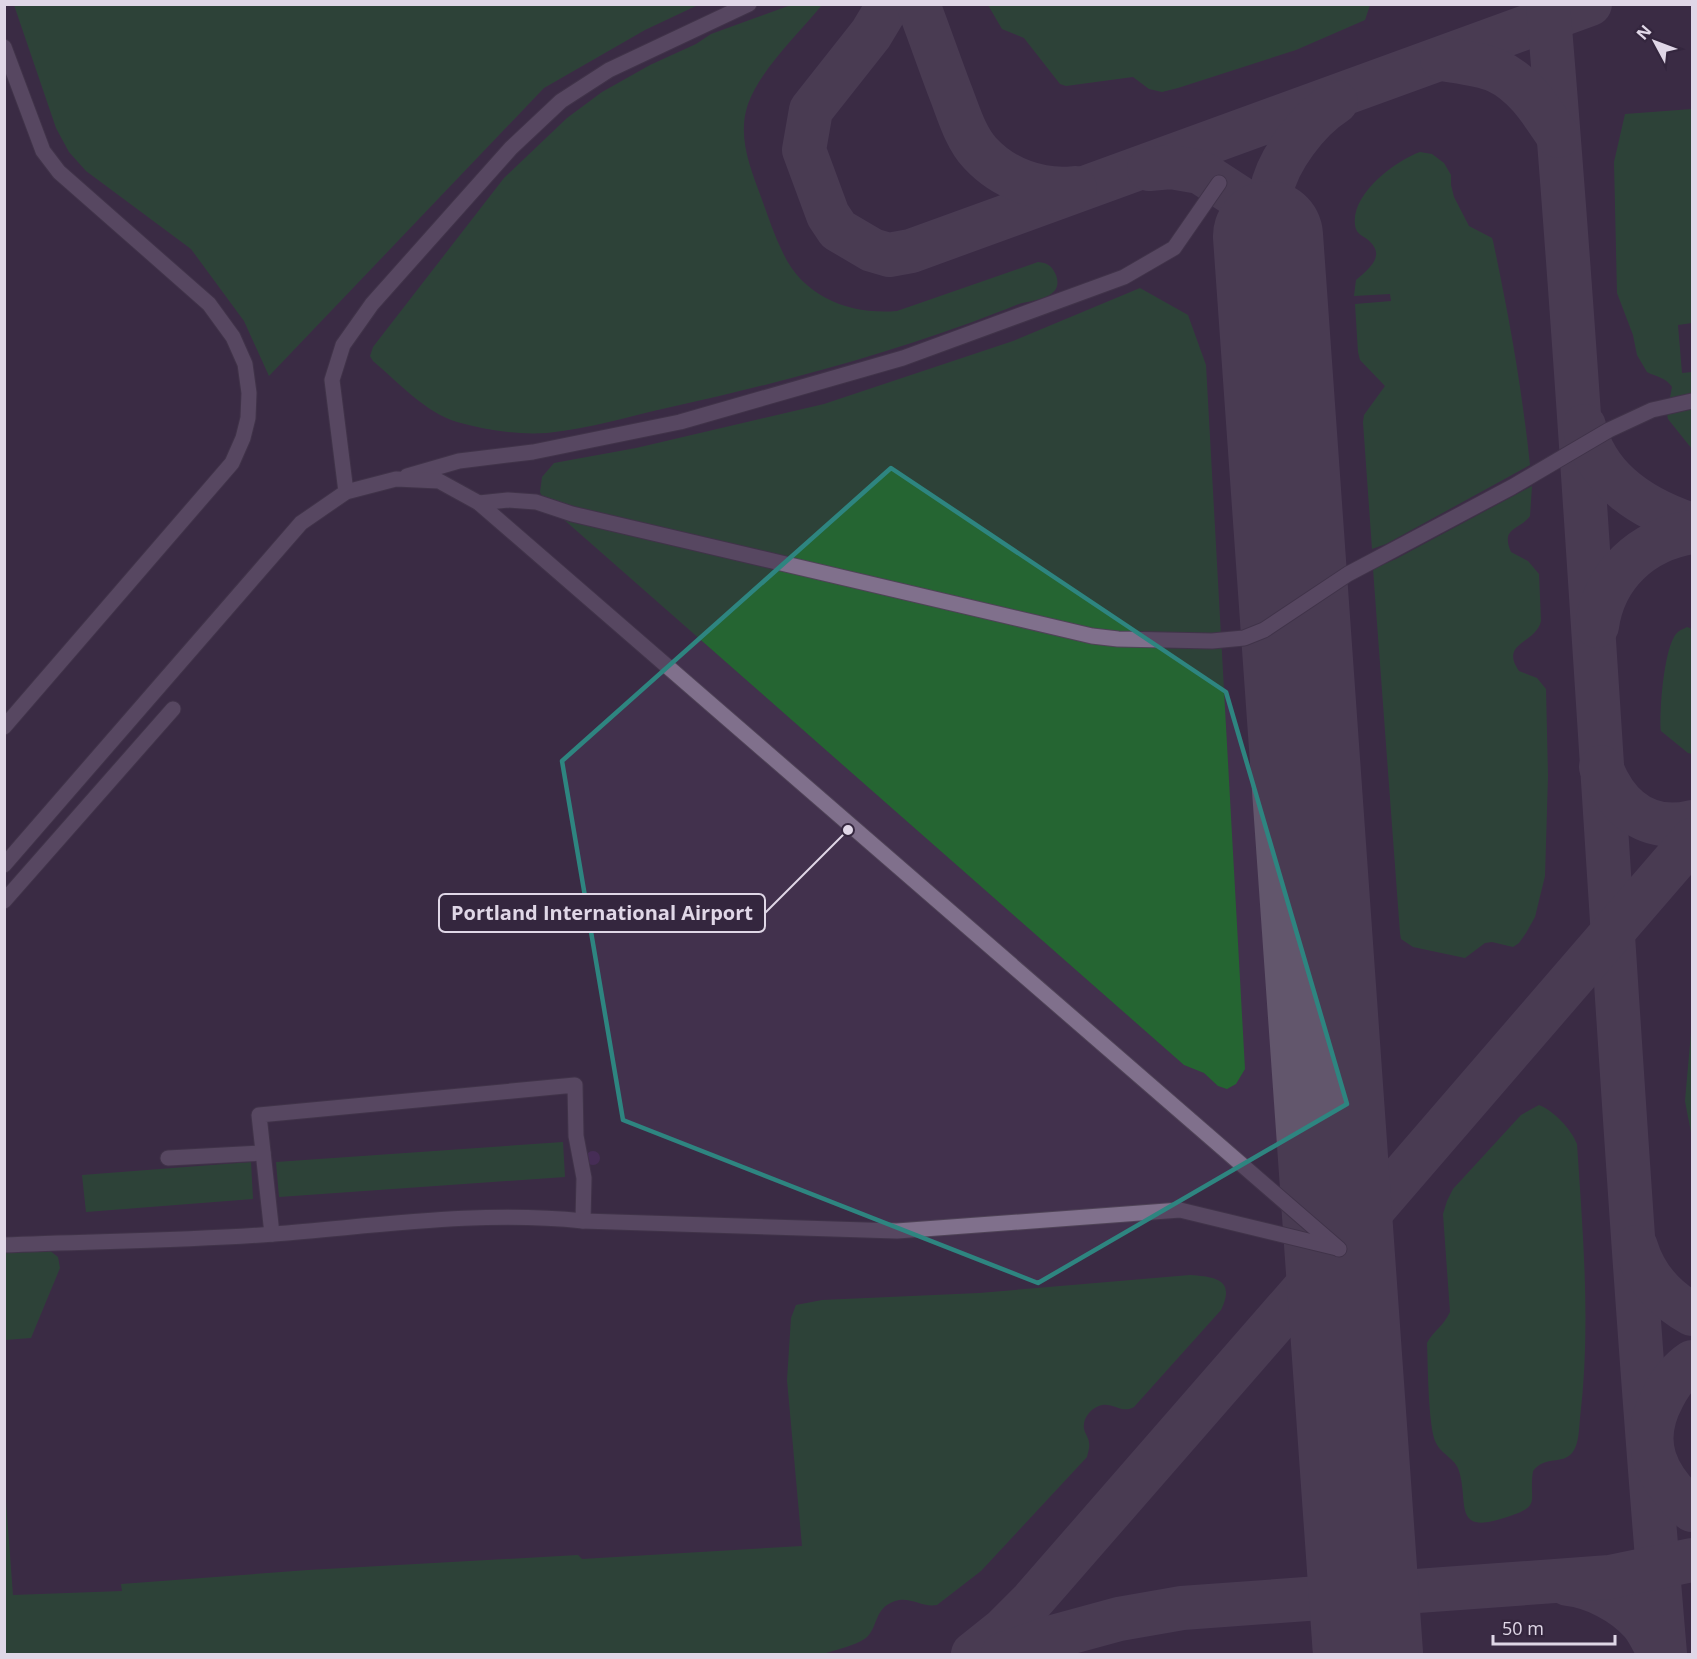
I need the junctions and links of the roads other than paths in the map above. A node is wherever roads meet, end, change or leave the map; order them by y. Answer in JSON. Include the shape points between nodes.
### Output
{"nodes":[{"id":1,"x":749,"y":4,"type":"edge"},
{"id":2,"x":4,"y":47,"type":"edge"},
{"id":3,"x":1219,"y":183,"type":"dead end"},
{"id":4,"x":1692,"y":401,"type":"edge"},
{"id":5,"x":396,"y":479,"type":"junction"},
{"id":6,"x":346,"y":492,"type":"junction"},
{"id":7,"x":479,"y":503,"type":"junction"},
{"id":8,"x":172,"y":708,"type":"dead end"},
{"id":9,"x":4,"y":727,"type":"edge"},
{"id":10,"x":38,"y":862,"type":"junction"},
{"id":11,"x":4,"y":864,"type":"edge"},
{"id":12,"x":4,"y":875,"type":"edge"},
{"id":13,"x":4,"y":901,"type":"edge"},
{"id":14,"x":263,"y":1153,"type":"junction"},
{"id":15,"x":168,"y":1158,"type":"dead end"},
{"id":16,"x":583,"y":1221,"type":"junction"},
{"id":17,"x":272,"y":1234,"type":"junction"},
{"id":18,"x":4,"y":1245,"type":"edge"}],
"edges":[{"from":1,"to":6,"type":"lane","via":[[609,70],[561,100],[511,148],[372,304],[343,345],[332,380]]},
{"from":2,"to":9,"type":"lane","via":[[44,151],[71,184],[209,304],[237,346],[245,364],[249,393],[248,418],[232,463]]},
{"from":3,"to":5,"type":"lane","via":[[1174,248],[1124,277],[903,358],[680,422],[533,452],[459,461]]},
{"from":4,"to":7,"type":"lane","via":[[1652,410],[1609,430],[1512,487],[1347,574],[1264,630],[1244,638],[1212,641],[1092,636],[572,514],[536,502]]},
{"from":5,"to":6,"type":"lane"},
{"from":5,"to":7,"type":"lane","via":[[439,482]]},
{"from":6,"to":11,"type":"lane","via":[[301,524]]},
{"from":7,"to":16,"type":"lane","via":[[1340,1249],[1180,1210],[897,1231]]},
{"from":8,"to":10,"type":"lane"},
{"from":10,"to":12,"type":"lane"},
{"from":10,"to":13,"type":"lane"},
{"from":14,"to":15,"type":"lane"},
{"from":14,"to":16,"type":"lane","via":[[259,1115],[575,1085],[576,1137],[584,1178]]},
{"from":14,"to":17,"type":"lane"},
{"from":16,"to":17,"type":"lane","via":[[438,1219]]},
{"from":17,"to":18,"type":"lane"}]}
